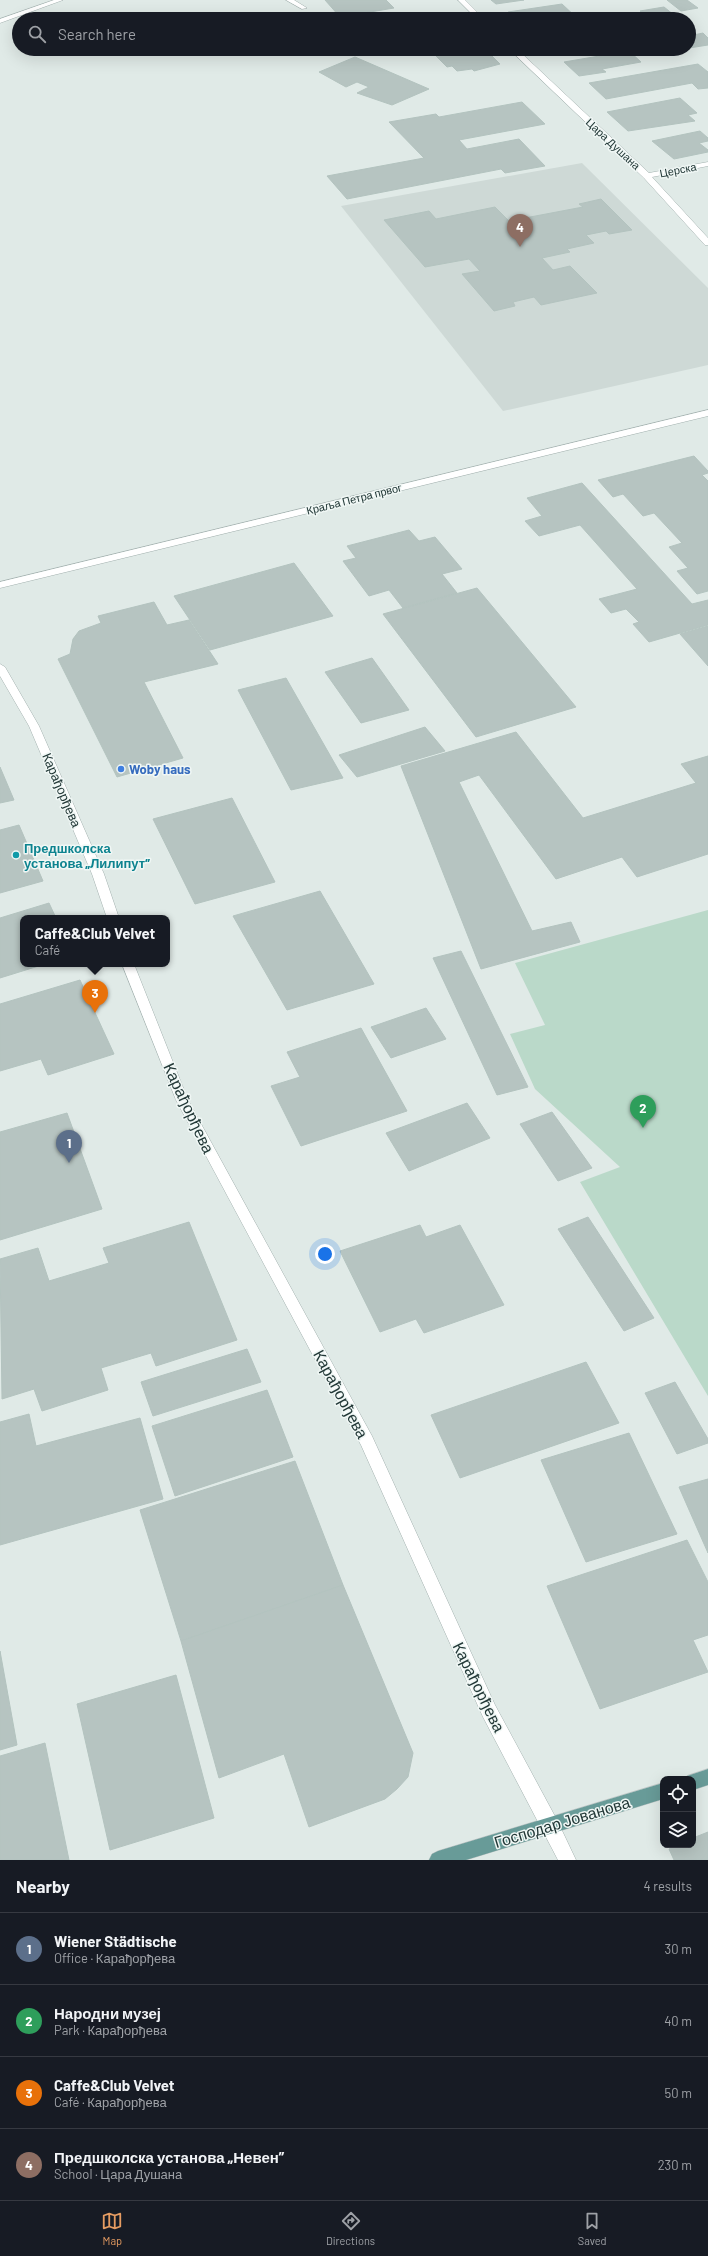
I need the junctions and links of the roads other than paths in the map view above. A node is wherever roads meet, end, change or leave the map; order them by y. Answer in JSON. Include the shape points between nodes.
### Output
{"nodes":[{"id":1,"x":60,"y":0,"type":"edge"},
{"id":2,"x":288,"y":0,"type":"edge"},
{"id":3,"x":461,"y":0,"type":"edge"},
{"id":4,"x":304,"y":8,"type":"dead end"},
{"id":5,"x":26,"y":12,"type":"edge"},
{"id":6,"x":474,"y":12,"type":"edge"},
{"id":7,"x":12,"y":17,"type":"edge"},
{"id":8,"x":0,"y":21,"type":"edge"},
{"id":9,"x":520,"y":56,"type":"edge"},
{"id":10,"x":708,"y":164,"type":"edge"},
{"id":11,"x":647,"y":176,"type":"junction"},
{"id":12,"x":708,"y":243,"type":"edge"},
{"id":13,"x":708,"y":413,"type":"edge"},
{"id":14,"x":0,"y":585,"type":"edge"},
{"id":15,"x":0,"y":667,"type":"edge"},
{"id":16,"x":112,"y":915,"type":"edge"},
{"id":17,"x":129,"y":967,"type":"edge"},
{"id":18,"x":708,"y":1777,"type":"edge"},
{"id":19,"x":696,"y":1781,"type":"edge"},
{"id":20,"x":660,"y":1792,"type":"edge"},
{"id":21,"x":551,"y":1826,"type":"junction"},
{"id":22,"x":441,"y":1860,"type":"edge"},
{"id":23,"x":567,"y":1860,"type":"edge"}],
"edges":[{"from":1,"to":5,"type":"street"},
{"from":2,"to":4,"type":"street"},
{"from":3,"to":6,"type":"street"},
{"from":7,"to":8,"type":"street"},
{"from":9,"to":11,"type":"street","name":"Цара Душана"},
{"from":10,"to":11,"type":"street","name":"Церска"},
{"from":11,"to":12,"type":"street","name":"Цара Душана"},
{"from":13,"to":14,"type":"street","name":"Краља Петра првог"},
{"from":15,"to":16,"type":"street","name":"Карађорђева","via":[[34,726],[98,874]]},
{"from":17,"to":21,"type":"street","name":"Карађорђева","via":[[182,1100],[367,1441],[490,1712]]},
{"from":18,"to":19,"type":"main road"},
{"from":20,"to":21,"type":"main road","name":"Господар Јованова"},
{"from":21,"to":22,"type":"main road","name":"Господар Јованова"},
{"from":21,"to":23,"type":"street","name":"Карађорђева"}]}
